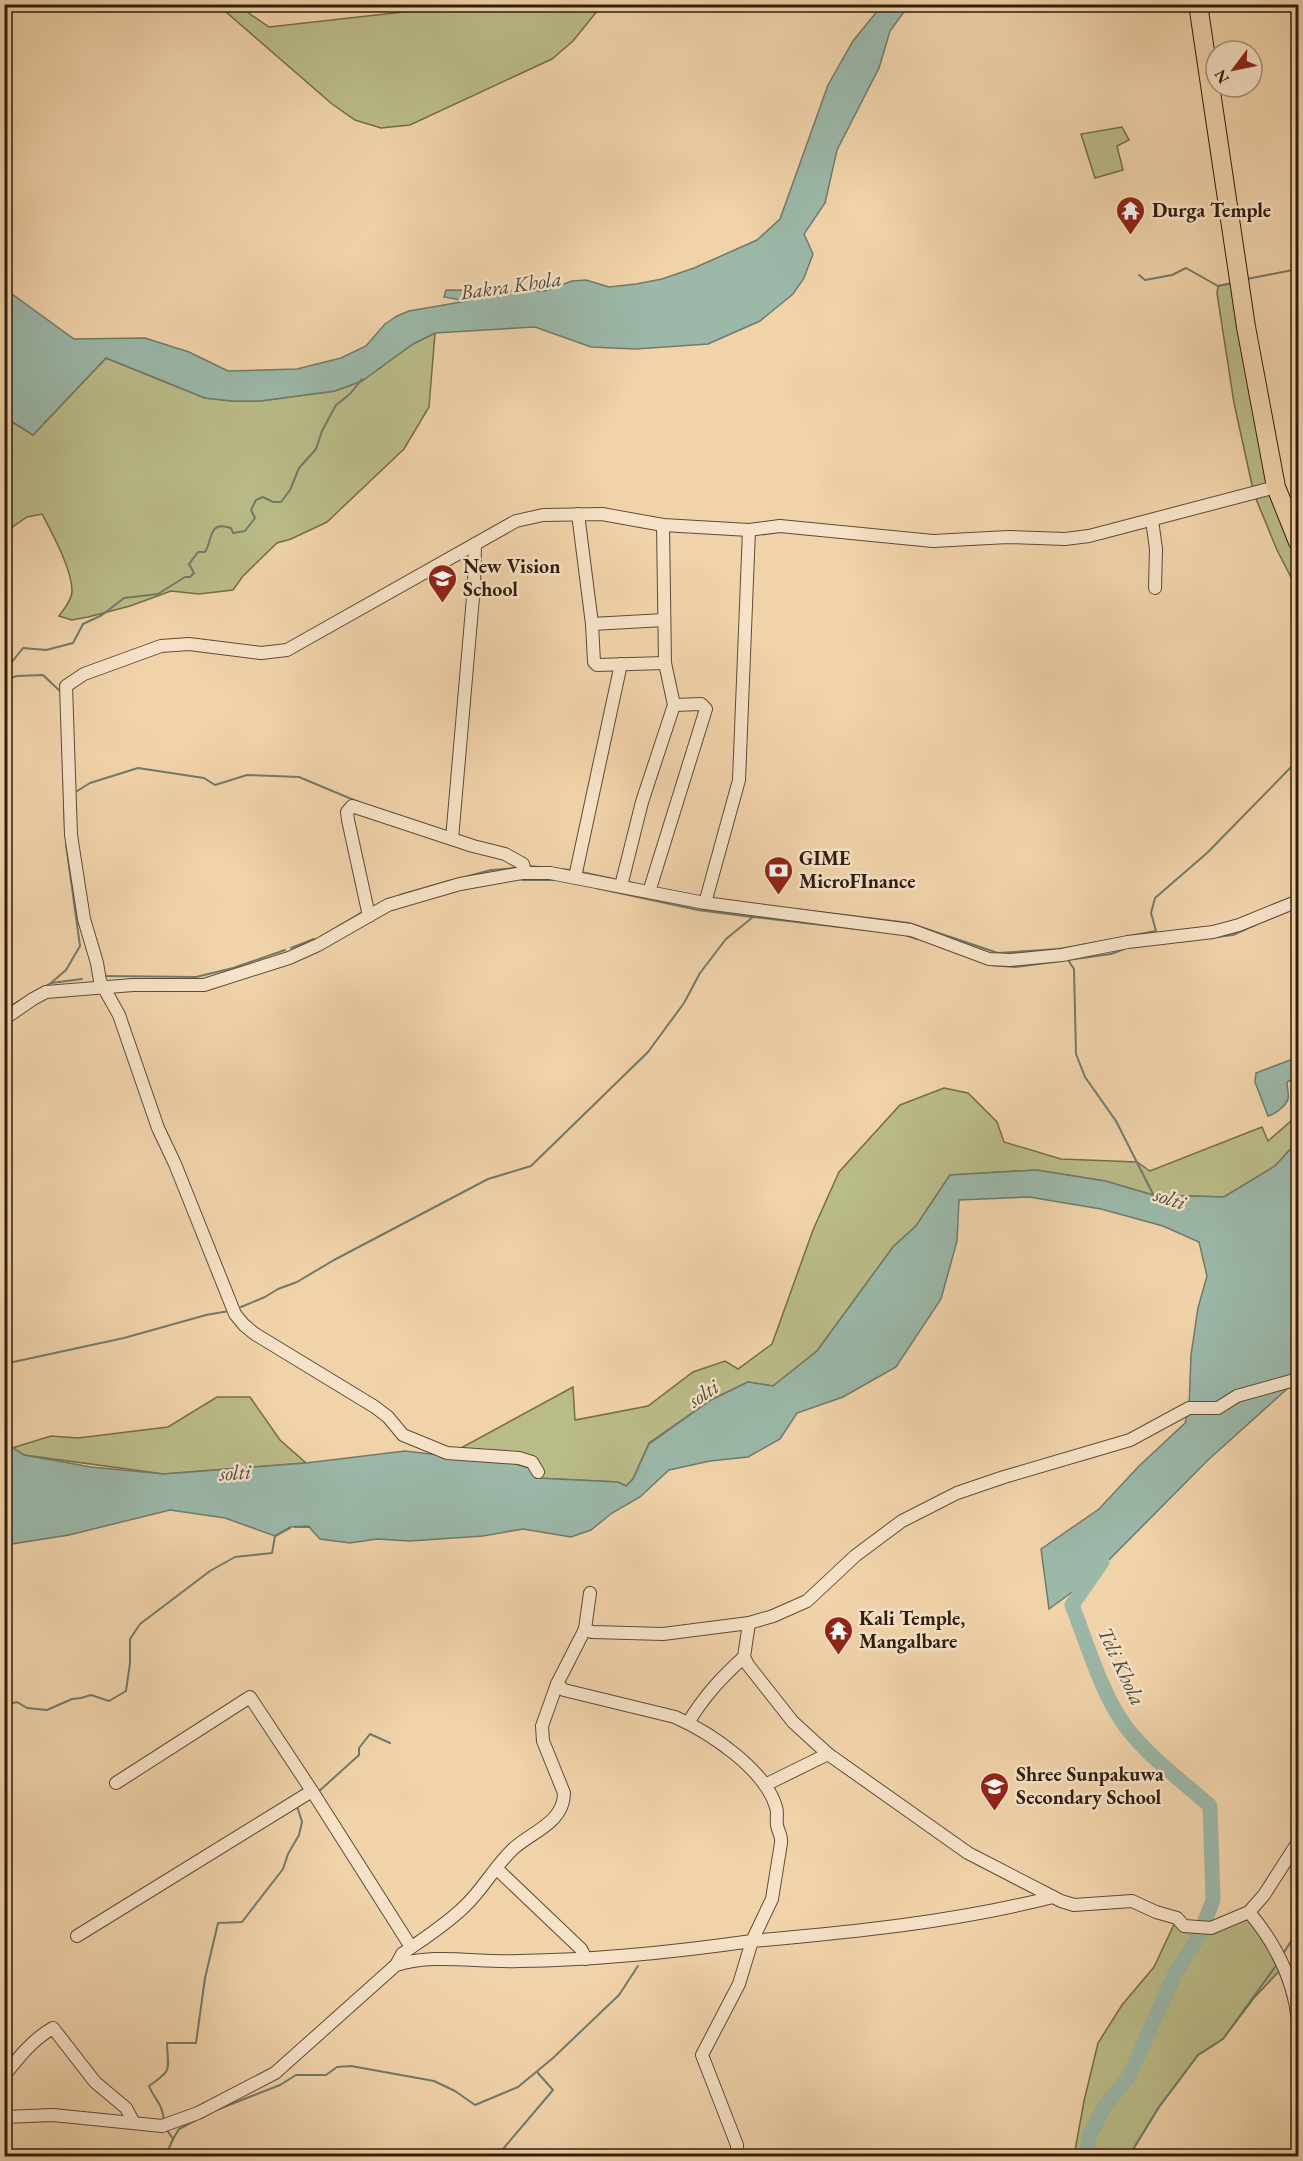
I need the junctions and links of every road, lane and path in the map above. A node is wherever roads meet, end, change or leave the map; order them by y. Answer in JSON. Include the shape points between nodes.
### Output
{"nodes":[{"id":1,"x":1198,"y":4,"type":"edge"},
{"id":2,"x":1276,"y":487,"type":"junction"},
{"id":3,"x":578,"y":514,"type":"junction"},
{"id":4,"x":1152,"y":520,"type":"junction"},
{"id":5,"x":663,"y":525,"type":"junction"},
{"id":6,"x":749,"y":530,"type":"junction"},
{"id":7,"x":1299,"y":542,"type":"edge"},
{"id":8,"x":475,"y":544,"type":"junction"},
{"id":9,"x":1155,"y":588,"type":"dead end"},
{"id":10,"x":664,"y":621,"type":"junction"},
{"id":11,"x":592,"y":624,"type":"junction"},
{"id":12,"x":665,"y":663,"type":"junction"},
{"id":13,"x":621,"y":664,"type":"junction"},
{"id":14,"x":674,"y":705,"type":"junction"},
{"id":15,"x":452,"y":838,"type":"junction"},
{"id":16,"x":525,"y":873,"type":"junction"},
{"id":17,"x":575,"y":877,"type":"junction"},
{"id":18,"x":621,"y":886,"type":"junction"},
{"id":19,"x":649,"y":892,"type":"junction"},
{"id":20,"x":1299,"y":901,"type":"edge"},
{"id":21,"x":705,"y":903,"type":"junction"},
{"id":22,"x":369,"y":916,"type":"junction"},
{"id":23,"x":103,"y":987,"type":"junction"},
{"id":24,"x":4,"y":1019,"type":"edge"},
{"id":25,"x":1299,"y":1379,"type":"edge"},
{"id":26,"x":538,"y":1472,"type":"dead end"},
{"id":27,"x":590,"y":1593,"type":"dead end"},
{"id":28,"x":749,"y":1623,"type":"junction"},
{"id":29,"x":585,"y":1629,"type":"junction"},
{"id":30,"x":744,"y":1657,"type":"junction"},
{"id":31,"x":557,"y":1683,"type":"junction"},
{"id":32,"x":688,"y":1723,"type":"junction"},
{"id":33,"x":828,"y":1754,"type":"junction"},
{"id":34,"x":116,"y":1783,"type":"dead end"},
{"id":35,"x":765,"y":1785,"type":"junction"},
{"id":36,"x":312,"y":1791,"type":"junction"},
{"id":37,"x":1299,"y":1842,"type":"edge"},
{"id":38,"x":497,"y":1869,"type":"junction"},
{"id":39,"x":1053,"y":1897,"type":"junction"},
{"id":40,"x":1250,"y":1912,"type":"junction"},
{"id":41,"x":77,"y":1936,"type":"dead end"},
{"id":42,"x":752,"y":1941,"type":"junction"},
{"id":43,"x":411,"y":1947,"type":"junction"},
{"id":44,"x":586,"y":1959,"type":"junction"},
{"id":45,"x":396,"y":1965,"type":"junction"},
{"id":46,"x":1299,"y":2020,"type":"edge"},
{"id":47,"x":4,"y":2076,"type":"edge"},
{"id":48,"x":4,"y":2117,"type":"edge"},
{"id":49,"x":134,"y":2123,"type":"junction"},
{"id":50,"x":737,"y":2157,"type":"edge"}],
"edges":[{"from":1,"to":2,"type":"highway","via":[[1246,327]]},
{"from":2,"to":4,"type":"street"},
{"from":2,"to":7,"type":"highway"},
{"from":3,"to":5,"type":"street","via":[[602,514]]},
{"from":3,"to":8,"type":"street","via":[[529,516]]},
{"from":3,"to":11,"type":"street"},
{"from":4,"to":6,"type":"street","via":[[1065,540],[1008,537],[933,541],[780,525]]},
{"from":4,"to":9,"type":"street"},
{"from":5,"to":6,"type":"street"},
{"from":5,"to":10,"type":"street"},
{"from":6,"to":21,"type":"street","via":[[739,780]]},
{"from":8,"to":15,"type":"street"},
{"from":8,"to":23,"type":"street","via":[[287,650],[261,653],[189,644],[161,646],[84,674],[66,686],[71,835],[84,919]]},
{"from":10,"to":11,"type":"street"},
{"from":10,"to":12,"type":"street"},
{"from":11,"to":13,"type":"street","via":[[594,662]]},
{"from":12,"to":13,"type":"street"},
{"from":12,"to":14,"type":"street"},
{"from":13,"to":17,"type":"street"},
{"from":14,"to":18,"type":"street","via":[[642,802]]},
{"from":14,"to":19,"type":"street","via":[[700,704],[706,709]]},
{"from":15,"to":16,"type":"street","via":[[506,854],[523,864]]},
{"from":15,"to":22,"type":"street","via":[[352,806],[348,809]]},
{"from":16,"to":17,"type":"street"},
{"from":16,"to":22,"type":"street","via":[[460,884],[388,904]]},
{"from":17,"to":18,"type":"street"},
{"from":18,"to":19,"type":"street"},
{"from":19,"to":21,"type":"street"},
{"from":20,"to":21,"type":"street","via":[[1213,932],[1010,960],[989,958],[911,930]]},
{"from":22,"to":23,"type":"street","via":[[289,958],[204,985]]},
{"from":23,"to":24,"type":"street","via":[[46,992]]},
{"from":23,"to":26,"type":"street","via":[[119,1015],[158,1128],[235,1314],[244,1325],[375,1407],[403,1434],[447,1453],[519,1458],[532,1462]]},
{"from":25,"to":28,"type":"street","via":[[1237,1396],[1218,1408],[1189,1408],[1124,1442],[957,1493],[902,1521],[855,1556],[807,1601]]},
{"from":27,"to":29,"type":"street"},
{"from":28,"to":29,"type":"street","via":[[663,1634]]},
{"from":28,"to":30,"type":"street"},
{"from":29,"to":31,"type":"street"},
{"from":30,"to":32,"type":"street","via":[[714,1685]]},
{"from":30,"to":33,"type":"street","via":[[794,1722]]},
{"from":31,"to":32,"type":"street","via":[[564,1690]]},
{"from":31,"to":38,"type":"street","via":[[542,1733],[564,1801],[553,1820],[512,1851]]},
{"from":32,"to":35,"type":"street","via":[[719,1740]]},
{"from":33,"to":35,"type":"street"},
{"from":33,"to":39,"type":"street","via":[[968,1853]]},
{"from":34,"to":36,"type":"street","via":[[250,1696]]},
{"from":35,"to":42,"type":"street","via":[[777,1809],[776,1824],[782,1843],[774,1892]]},
{"from":36,"to":41,"type":"street"},
{"from":36,"to":43,"type":"street"},
{"from":37,"to":40,"type":"street"},
{"from":38,"to":43,"type":"street","via":[[465,1906]]},
{"from":38,"to":44,"type":"street","via":[[581,1949]]},
{"from":39,"to":40,"type":"street","via":[[1074,1905],[1132,1901],[1177,1918],[1184,1926],[1211,1928]]},
{"from":39,"to":42,"type":"street","via":[[846,1933]]},
{"from":40,"to":46,"type":"street","via":[[1284,1966]]},
{"from":42,"to":44,"type":"street"},
{"from":42,"to":50,"type":"street","via":[[739,1984],[702,2055],[738,2145]]},
{"from":43,"to":45,"type":"street"},
{"from":44,"to":45,"type":"street","via":[[414,1959]]},
{"from":45,"to":49,"type":"street","via":[[275,2073],[198,2113],[162,2126]]},
{"from":47,"to":49,"type":"street","via":[[29,2047],[53,2028],[95,2082],[126,2108]]},
{"from":48,"to":49,"type":"street","via":[[53,2115]]}]}
